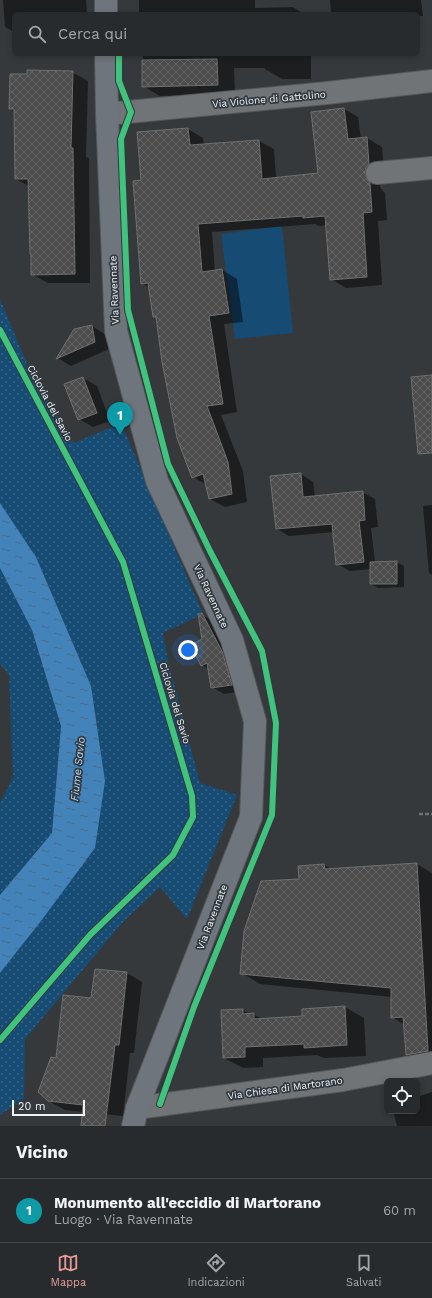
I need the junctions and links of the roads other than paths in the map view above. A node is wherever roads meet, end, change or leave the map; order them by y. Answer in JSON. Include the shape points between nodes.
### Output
{"nodes":[{"id":1,"x":106,"y":0,"type":"edge"},
{"id":2,"x":106,"y":12,"type":"edge"},
{"id":3,"x":106,"y":56,"type":"edge"},
{"id":4,"x":432,"y":81,"type":"edge"},
{"id":5,"x":106,"y":114,"type":"junction"},
{"id":6,"x":432,"y":168,"type":"edge"},
{"id":7,"x":377,"y":173,"type":"dead end"},
{"id":8,"x":432,"y":1064,"type":"edge"},
{"id":9,"x":135,"y":1117,"type":"edge"}],
"edges":[{"from":1,"to":2,"type":"main road"},
{"from":3,"to":5,"type":"main road","name":"Via Ravennate"},
{"from":4,"to":5,"type":"street","name":"Via Violone di Gattolino"},
{"from":5,"to":9,"type":"main road","name":"Via Ravennate","via":[[116,332],[157,481],[232,640],[255,721],[251,817]]},
{"from":6,"to":7,"type":"street"},
{"from":8,"to":9,"type":"street","name":"Via Chiesa di Martorano"}]}
